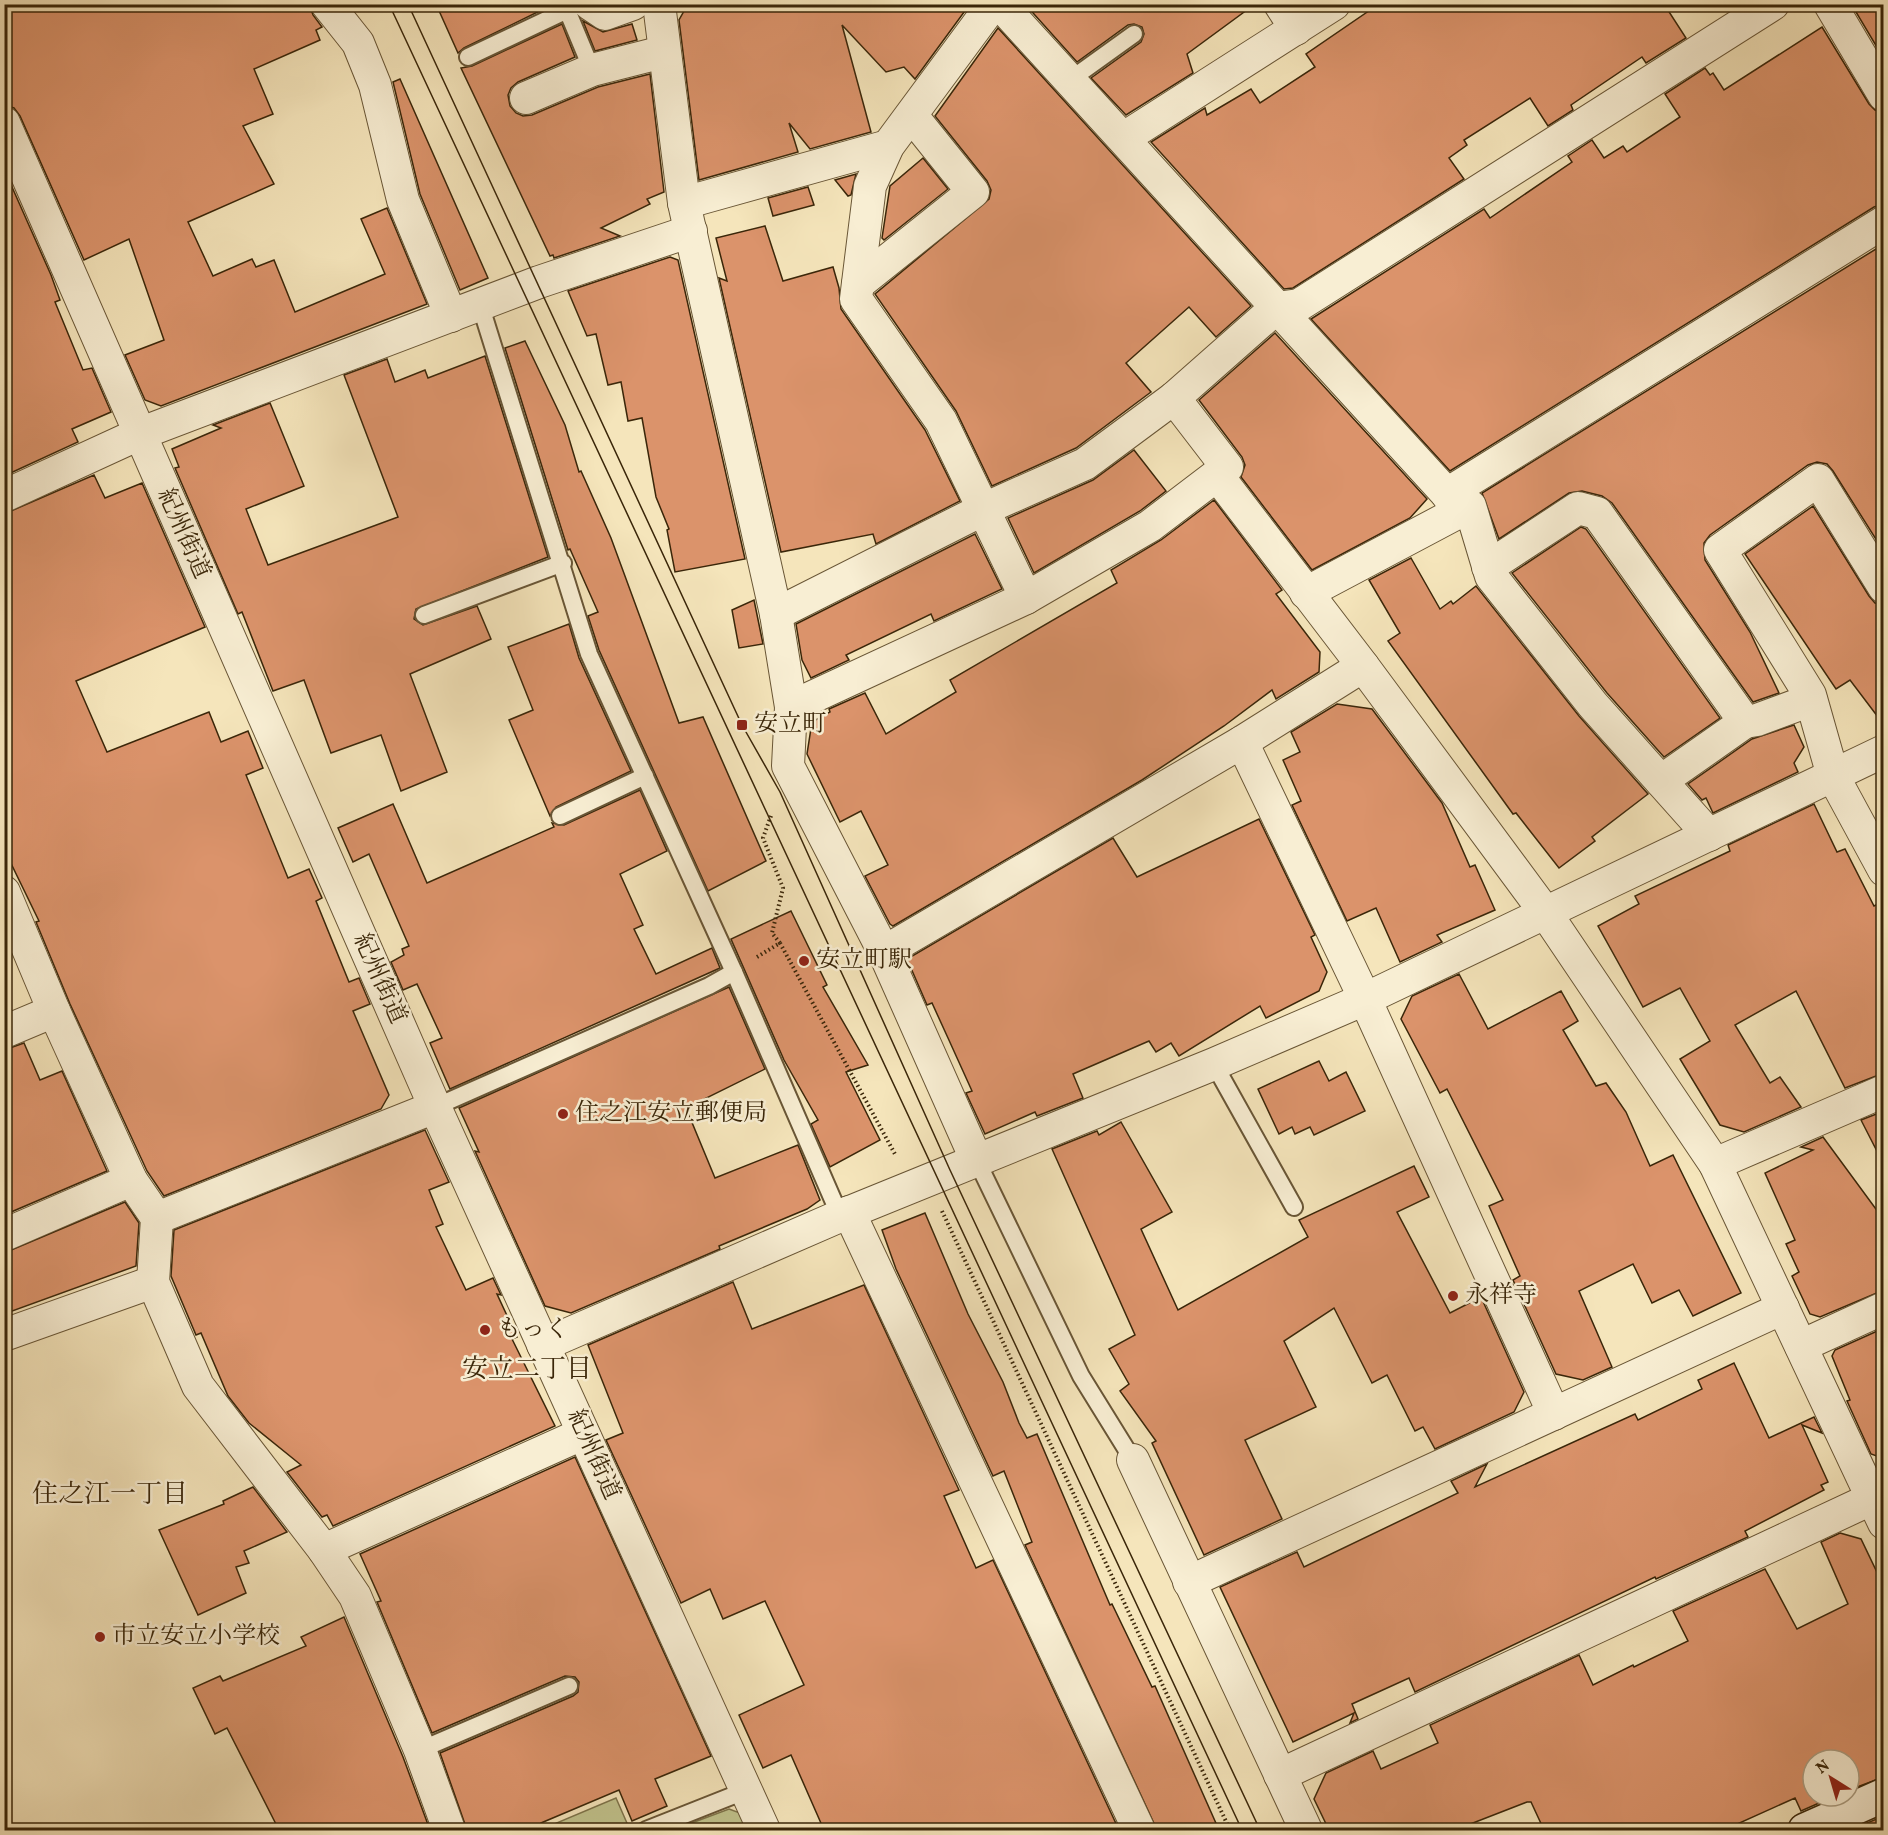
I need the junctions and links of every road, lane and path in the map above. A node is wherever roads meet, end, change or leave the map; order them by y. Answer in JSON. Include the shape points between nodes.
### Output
{"nodes":[{"id":1,"x":327,"y":4,"type":"edge"},
{"id":2,"x":633,"y":4,"type":"edge"},
{"id":3,"x":659,"y":4,"type":"edge"},
{"id":4,"x":993,"y":4,"type":"edge"},
{"id":5,"x":1000,"y":4,"type":"edge"},
{"id":6,"x":1334,"y":4,"type":"edge"},
{"id":7,"x":1773,"y":4,"type":"edge"},
{"id":8,"x":1830,"y":4,"type":"edge"},
{"id":9,"x":579,"y":6,"type":"edge"},
{"id":10,"x":1288,"y":17,"type":"edge"},
{"id":11,"x":1134,"y":34,"type":"dead end"},
{"id":12,"x":663,"y":52,"type":"junction"},
{"id":13,"x":468,"y":57,"type":"dead end"},
{"id":14,"x":592,"y":70,"type":"junction"},
{"id":15,"x":1070,"y":80,"type":"junction"},
{"id":16,"x":1884,"y":94,"type":"edge"},
{"id":17,"x":526,"y":98,"type":"dead end"},
{"id":18,"x":912,"y":116,"type":"junction"},
{"id":19,"x":4,"y":123,"type":"edge"},
{"id":20,"x":1124,"y":138,"type":"junction"},
{"id":21,"x":888,"y":146,"type":"junction"},
{"id":22,"x":688,"y":217,"type":"junction"},
{"id":23,"x":1884,"y":222,"type":"edge"},
{"id":24,"x":858,"y":284,"type":"junction"},
{"id":25,"x":480,"y":304,"type":"junction"},
{"id":26,"x":1276,"y":308,"type":"junction"},
{"id":27,"x":451,"y":316,"type":"junction"},
{"id":28,"x":1174,"y":398,"type":"junction"},
{"id":29,"x":139,"y":434,"type":"junction"},
{"id":30,"x":1217,"y":475,"type":"junction"},
{"id":31,"x":4,"y":496,"type":"edge"},
{"id":32,"x":1453,"y":502,"type":"junction"},
{"id":33,"x":984,"y":509,"type":"junction"},
{"id":34,"x":563,"y":563,"type":"junction"},
{"id":35,"x":1488,"y":567,"type":"junction"},
{"id":36,"x":1884,"y":587,"type":"edge"},
{"id":37,"x":1306,"y":593,"type":"junction"},
{"id":38,"x":1026,"y":598,"type":"junction"},
{"id":39,"x":776,"y":614,"type":"junction"},
{"id":40,"x":424,"y":615,"type":"dead end"},
{"id":41,"x":1363,"y":666,"type":"junction"},
{"id":42,"x":1811,"y":700,"type":"junction"},
{"id":43,"x":791,"y":707,"type":"junction"},
{"id":44,"x":1745,"y":722,"type":"junction"},
{"id":45,"x":1242,"y":742,"type":"junction"},
{"id":46,"x":1884,"y":751,"type":"edge"},
{"id":47,"x":788,"y":766,"type":"junction"},
{"id":48,"x":645,"y":776,"type":"junction"},
{"id":49,"x":1833,"y":776,"type":"junction"},
{"id":50,"x":1661,"y":781,"type":"junction"},
{"id":51,"x":560,"y":816,"type":"dead end"},
{"id":52,"x":1708,"y":835,"type":"junction"},
{"id":53,"x":1884,"y":870,"type":"edge"},
{"id":54,"x":4,"y":892,"type":"edge"},
{"id":55,"x":1545,"y":912,"type":"junction"},
{"id":56,"x":780,"y":943,"type":"junction"},
{"id":57,"x":884,"y":952,"type":"junction"},
{"id":58,"x":734,"y":972,"type":"junction"},
{"id":59,"x":1365,"y":999,"type":"junction"},
{"id":60,"x":54,"y":1011,"type":"junction"},
{"id":61,"x":4,"y":1032,"type":"edge"},
{"id":62,"x":1214,"y":1064,"type":"junction"},
{"id":63,"x":1884,"y":1091,"type":"edge"},
{"id":64,"x":435,"y":1107,"type":"junction"},
{"id":65,"x":976,"y":1160,"type":"junction"},
{"id":66,"x":1715,"y":1164,"type":"junction"},
{"id":67,"x":131,"y":1180,"type":"junction"},
{"id":68,"x":919,"y":1183,"type":"junction"},
{"id":69,"x":1294,"y":1207,"type":"dead end"},
{"id":70,"x":844,"y":1214,"type":"junction"},
{"id":71,"x":158,"y":1218,"type":"junction"},
{"id":72,"x":4,"y":1235,"type":"edge"},
{"id":73,"x":153,"y":1282,"type":"junction"},
{"id":74,"x":1784,"y":1308,"type":"junction"},
{"id":75,"x":1884,"y":1308,"type":"edge"},
{"id":76,"x":4,"y":1335,"type":"edge"},
{"id":77,"x":543,"y":1344,"type":"junction"},
{"id":78,"x":1801,"y":1346,"type":"junction"},
{"id":79,"x":1554,"y":1414,"type":"junction"},
{"id":80,"x":582,"y":1434,"type":"junction"},
{"id":81,"x":1133,"y":1460,"type":"joint"},
{"id":82,"x":1880,"y":1505,"type":"edge"},
{"id":83,"x":324,"y":1550,"type":"junction"},
{"id":84,"x":1189,"y":1582,"type":"junction"},
{"id":85,"x":569,"y":1686,"type":"dead end"},
{"id":86,"x":420,"y":1750,"type":"junction"},
{"id":87,"x":1280,"y":1775,"type":"junction"},
{"id":88,"x":747,"y":1790,"type":"junction"},
{"id":89,"x":1884,"y":1795,"type":"edge"},
{"id":90,"x":449,"y":1830,"type":"edge"},
{"id":91,"x":646,"y":1830,"type":"edge"},
{"id":92,"x":764,"y":1830,"type":"edge"},
{"id":93,"x":1139,"y":1830,"type":"edge"},
{"id":94,"x":1230,"y":1830,"type":"edge"},
{"id":95,"x":1306,"y":1830,"type":"edge"},
{"id":96,"x":1805,"y":1830,"type":"edge"}],
"edges":[{"from":1,"to":27,"type":"street","via":[[358,43],[375,86],[403,200]]},
{"from":2,"to":9,"type":"street","via":[[605,14]]},
{"from":3,"to":12,"type":"street"},
{"from":4,"to":18,"type":"street"},
{"from":5,"to":15,"type":"street"},
{"from":6,"to":10,"type":"street"},
{"from":7,"to":26,"type":"street","via":[[1299,305]]},
{"from":8,"to":16,"type":"street"},
{"from":9,"to":13,"type":"lane"},
{"from":9,"to":14,"type":"lane"},
{"from":10,"to":20,"type":"street"},
{"from":11,"to":15,"type":"lane"},
{"from":12,"to":14,"type":"street"},
{"from":12,"to":22,"type":"street"},
{"from":14,"to":17,"type":"street"},
{"from":15,"to":20,"type":"street"},
{"from":18,"to":21,"type":"street"},
{"from":18,"to":24,"type":"street","via":[[973,192]]},
{"from":19,"to":29,"type":"street","name":"紀州街道"},
{"from":20,"to":26,"type":"street"},
{"from":21,"to":22,"type":"street"},
{"from":21,"to":24,"type":"street","via":[[870,186]]},
{"from":22,"to":25,"type":"street"},
{"from":22,"to":39,"type":"street"},
{"from":23,"to":32,"type":"street"},
{"from":24,"to":33,"type":"street","via":[[856,299],[941,421]]},
{"from":25,"to":27,"type":"street"},
{"from":25,"to":34,"type":"lane"},
{"from":26,"to":28,"type":"street"},
{"from":26,"to":32,"type":"street"},
{"from":27,"to":29,"type":"street"},
{"from":28,"to":30,"type":"street","via":[[1227,467]]},
{"from":28,"to":33,"type":"street","via":[[1085,464]]},
{"from":29,"to":31,"type":"street"},
{"from":29,"to":64,"type":"street","name":"紀州街道"},
{"from":30,"to":37,"type":"street"},
{"from":30,"to":38,"type":"street","via":[[1150,526]]},
{"from":32,"to":35,"type":"street","via":[[1470,506]]},
{"from":32,"to":37,"type":"street"},
{"from":33,"to":38,"type":"street"},
{"from":33,"to":39,"type":"street"},
{"from":34,"to":40,"type":"lane"},
{"from":34,"to":48,"type":"lane","via":[[589,654]]},
{"from":35,"to":44,"type":"street","via":[[1578,508],[1597,513]]},
{"from":35,"to":50,"type":"street","via":[[1491,576],[1593,705]]},
{"from":36,"to":42,"type":"street","via":[[1818,480],[1720,550]]},
{"from":37,"to":41,"type":"street"},
{"from":38,"to":43,"type":"street"},
{"from":39,"to":43,"type":"street"},
{"from":41,"to":45,"type":"street"},
{"from":41,"to":55,"type":"street"},
{"from":42,"to":44,"type":"street"},
{"from":42,"to":49,"type":"street"},
{"from":43,"to":47,"type":"street"},
{"from":44,"to":50,"type":"street"},
{"from":45,"to":57,"type":"street"},
{"from":45,"to":59,"type":"street"},
{"from":46,"to":49,"type":"street"},
{"from":47,"to":56,"type":"path","via":[[763,838],[783,888],[772,933]]},
{"from":47,"to":57,"type":"street"},
{"from":48,"to":51,"type":"lane"},
{"from":48,"to":58,"type":"lane"},
{"from":49,"to":52,"type":"street"},
{"from":49,"to":53,"type":"street"},
{"from":50,"to":52,"type":"street"},
{"from":52,"to":55,"type":"street"},
{"from":54,"to":60,"type":"street"},
{"from":55,"to":59,"type":"street"},
{"from":55,"to":66,"type":"street"},
{"from":56,"to":58,"type":"path"},
{"from":56,"to":68,"type":"path"},
{"from":57,"to":65,"type":"street"},
{"from":58,"to":64,"type":"lane"},
{"from":58,"to":70,"type":"lane"},
{"from":59,"to":62,"type":"street"},
{"from":59,"to":79,"type":"street"},
{"from":60,"to":61,"type":"street"},
{"from":60,"to":67,"type":"street"},
{"from":62,"to":65,"type":"street"},
{"from":62,"to":69,"type":"lane"},
{"from":63,"to":66,"type":"street"},
{"from":64,"to":71,"type":"street"},
{"from":64,"to":77,"type":"street","name":"紀州街道"},
{"from":65,"to":68,"type":"street"},
{"from":65,"to":81,"type":"lane","via":[[1081,1376]]},
{"from":66,"to":74,"type":"street"},
{"from":67,"to":71,"type":"street"},
{"from":67,"to":72,"type":"street"},
{"from":68,"to":70,"type":"street"},
{"from":68,"to":94,"type":"path"},
{"from":70,"to":77,"type":"street"},
{"from":70,"to":93,"type":"street"},
{"from":71,"to":73,"type":"street"},
{"from":73,"to":76,"type":"street"},
{"from":73,"to":83,"type":"street","via":[[198,1386]]},
{"from":74,"to":78,"type":"street"},
{"from":74,"to":79,"type":"street"},
{"from":75,"to":78,"type":"street"},
{"from":77,"to":80,"type":"street","name":"紀州街道"},
{"from":78,"to":82,"type":"street"},
{"from":79,"to":84,"type":"street"},
{"from":80,"to":83,"type":"street"},
{"from":80,"to":88,"type":"street","name":"紀州街道"},
{"from":81,"to":84,"type":"street"},
{"from":82,"to":87,"type":"street"},
{"from":83,"to":86,"type":"street","via":[[355,1596]]},
{"from":84,"to":87,"type":"street"},
{"from":85,"to":86,"type":"lane"},
{"from":86,"to":90,"type":"street"},
{"from":87,"to":95,"type":"street"},
{"from":88,"to":91,"type":"lane"},
{"from":88,"to":92,"type":"street","name":"紀州街道"},
{"from":89,"to":96,"type":"street"}]}
